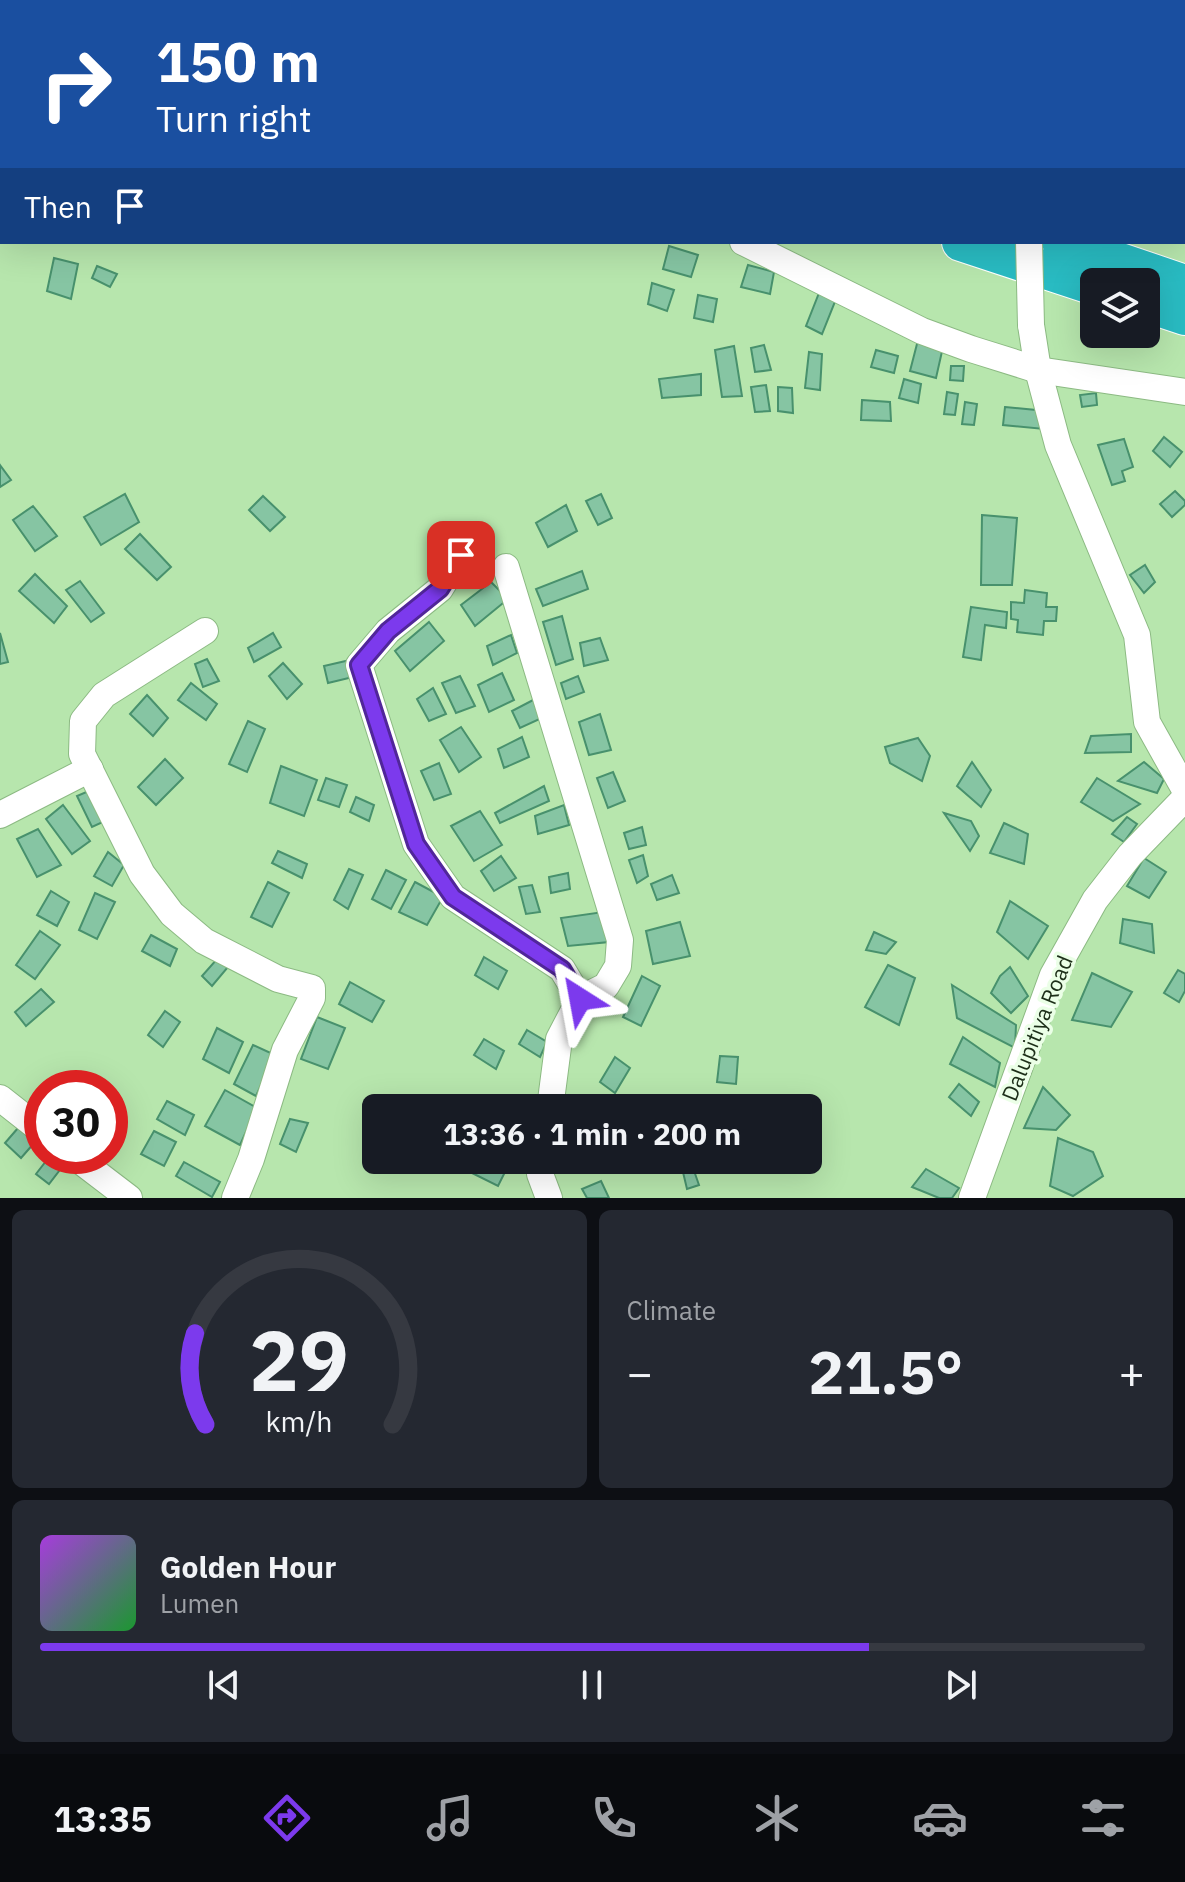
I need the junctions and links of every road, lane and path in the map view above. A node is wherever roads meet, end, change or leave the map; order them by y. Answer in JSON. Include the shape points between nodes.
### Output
{"nodes":[{"id":1,"x":747,"y":244,"type":"edge"},
{"id":2,"x":967,"y":244,"type":"edge"},
{"id":3,"x":1029,"y":244,"type":"edge"},
{"id":4,"x":1067,"y":244,"type":"edge"},
{"id":5,"x":1080,"y":281,"type":"edge"},
{"id":6,"x":1185,"y":284,"type":"edge"},
{"id":7,"x":1160,"y":308,"type":"edge"},
{"id":8,"x":1185,"y":316,"type":"edge"},
{"id":9,"x":1038,"y":370,"type":"junction"},
{"id":10,"x":1185,"y":392,"type":"edge"},
{"id":11,"x":461,"y":555,"type":"dead end"},
{"id":12,"x":506,"y":567,"type":"dead end"},
{"id":13,"x":205,"y":631,"type":"dead end"},
{"id":14,"x":90,"y":769,"type":"junction"},
{"id":15,"x":1185,"y":790,"type":"edge"},
{"id":16,"x":1185,"y":798,"type":"edge"},
{"id":17,"x":0,"y":815,"type":"edge"},
{"id":18,"x":580,"y":999,"type":"junction"},
{"id":19,"x":552,"y":1094,"type":"edge"},
{"id":20,"x":0,"y":1098,"type":"edge"},
{"id":21,"x":24,"y":1117,"type":"edge"},
{"id":22,"x":98,"y":1174,"type":"edge"},
{"id":23,"x":540,"y":1174,"type":"edge"},
{"id":24,"x":129,"y":1198,"type":"edge"},
{"id":25,"x":235,"y":1198,"type":"edge"},
{"id":26,"x":549,"y":1198,"type":"edge"},
{"id":27,"x":972,"y":1198,"type":"edge"}],
"edges":[{"from":1,"to":9,"type":"street","via":[[922,331]]},
{"from":2,"to":5,"type":"highway"},
{"from":3,"to":9,"type":"street","bridge":true},
{"from":4,"to":6,"type":"highway"},
{"from":7,"to":8,"type":"highway"},
{"from":9,"to":10,"type":"street"},
{"from":9,"to":15,"type":"street","via":[[1058,445],[1137,635],[1147,722]]},
{"from":11,"to":18,"type":"street","via":[[440,589],[388,631],[359,665],[416,844],[453,897],[562,969]]},
{"from":12,"to":18,"type":"street","via":[[620,940],[618,966],[606,986]]},
{"from":13,"to":14,"type":"street","via":[[104,695],[83,721],[82,754]]},
{"from":14,"to":17,"type":"street"},
{"from":14,"to":25,"type":"street","via":[[142,874],[172,914],[204,941],[278,979],[312,988],[285,1050]]},
{"from":16,"to":27,"type":"street","name":"Dalupitiya Road","via":[[1095,900],[1053,975]]},
{"from":18,"to":19,"type":"street","via":[[559,1039]]},
{"from":20,"to":21,"type":"street"},
{"from":22,"to":24,"type":"street"},
{"from":23,"to":26,"type":"street"}]}
